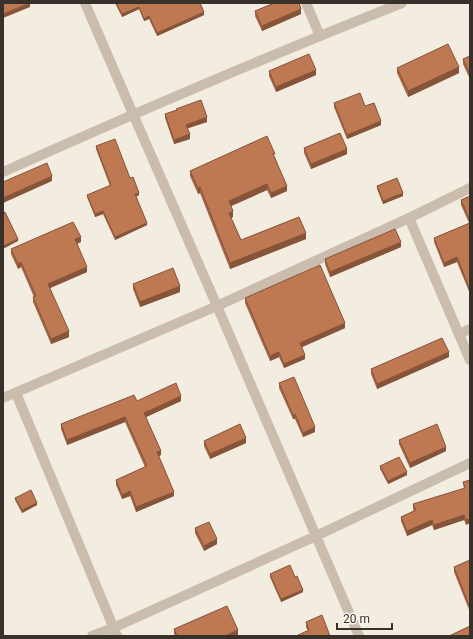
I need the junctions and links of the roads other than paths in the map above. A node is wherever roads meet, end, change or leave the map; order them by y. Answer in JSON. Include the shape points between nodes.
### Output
{"nodes":[{"id":1,"x":85,"y":3,"type":"edge"},
{"id":2,"x":306,"y":3,"type":"edge"},
{"id":3,"x":402,"y":3,"type":"edge"},
{"id":4,"x":320,"y":36,"type":"junction"},
{"id":5,"x":132,"y":114,"type":"junction"},
{"id":6,"x":3,"y":172,"type":"edge"},
{"id":7,"x":470,"y":188,"type":"edge"},
{"id":8,"x":409,"y":218,"type":"junction"},
{"id":9,"x":217,"y":306,"type":"junction"},
{"id":10,"x":470,"y":329,"type":"edge"},
{"id":11,"x":459,"y":334,"type":"junction"},
{"id":12,"x":470,"y":360,"type":"edge"},
{"id":13,"x":16,"y":393,"type":"junction"},
{"id":14,"x":3,"y":398,"type":"edge"},
{"id":15,"x":470,"y":462,"type":"edge"},
{"id":16,"x":316,"y":536,"type":"junction"},
{"id":17,"x":115,"y":632,"type":"edge"},
{"id":18,"x":92,"y":636,"type":"edge"},
{"id":19,"x":359,"y":636,"type":"edge"}],
"edges":[{"from":1,"to":5,"type":"street"},
{"from":2,"to":4,"type":"street"},
{"from":3,"to":4,"type":"street"},
{"from":4,"to":5,"type":"street"},
{"from":5,"to":6,"type":"street"},
{"from":5,"to":9,"type":"street"},
{"from":7,"to":8,"type":"street"},
{"from":8,"to":9,"type":"street"},
{"from":8,"to":11,"type":"street"},
{"from":9,"to":13,"type":"street"},
{"from":9,"to":16,"type":"street"},
{"from":10,"to":11,"type":"street"},
{"from":11,"to":12,"type":"street"},
{"from":13,"to":14,"type":"street"},
{"from":13,"to":17,"type":"street"},
{"from":15,"to":16,"type":"street"},
{"from":16,"to":17,"type":"street"},
{"from":16,"to":19,"type":"street"},
{"from":17,"to":18,"type":"street"}]}
